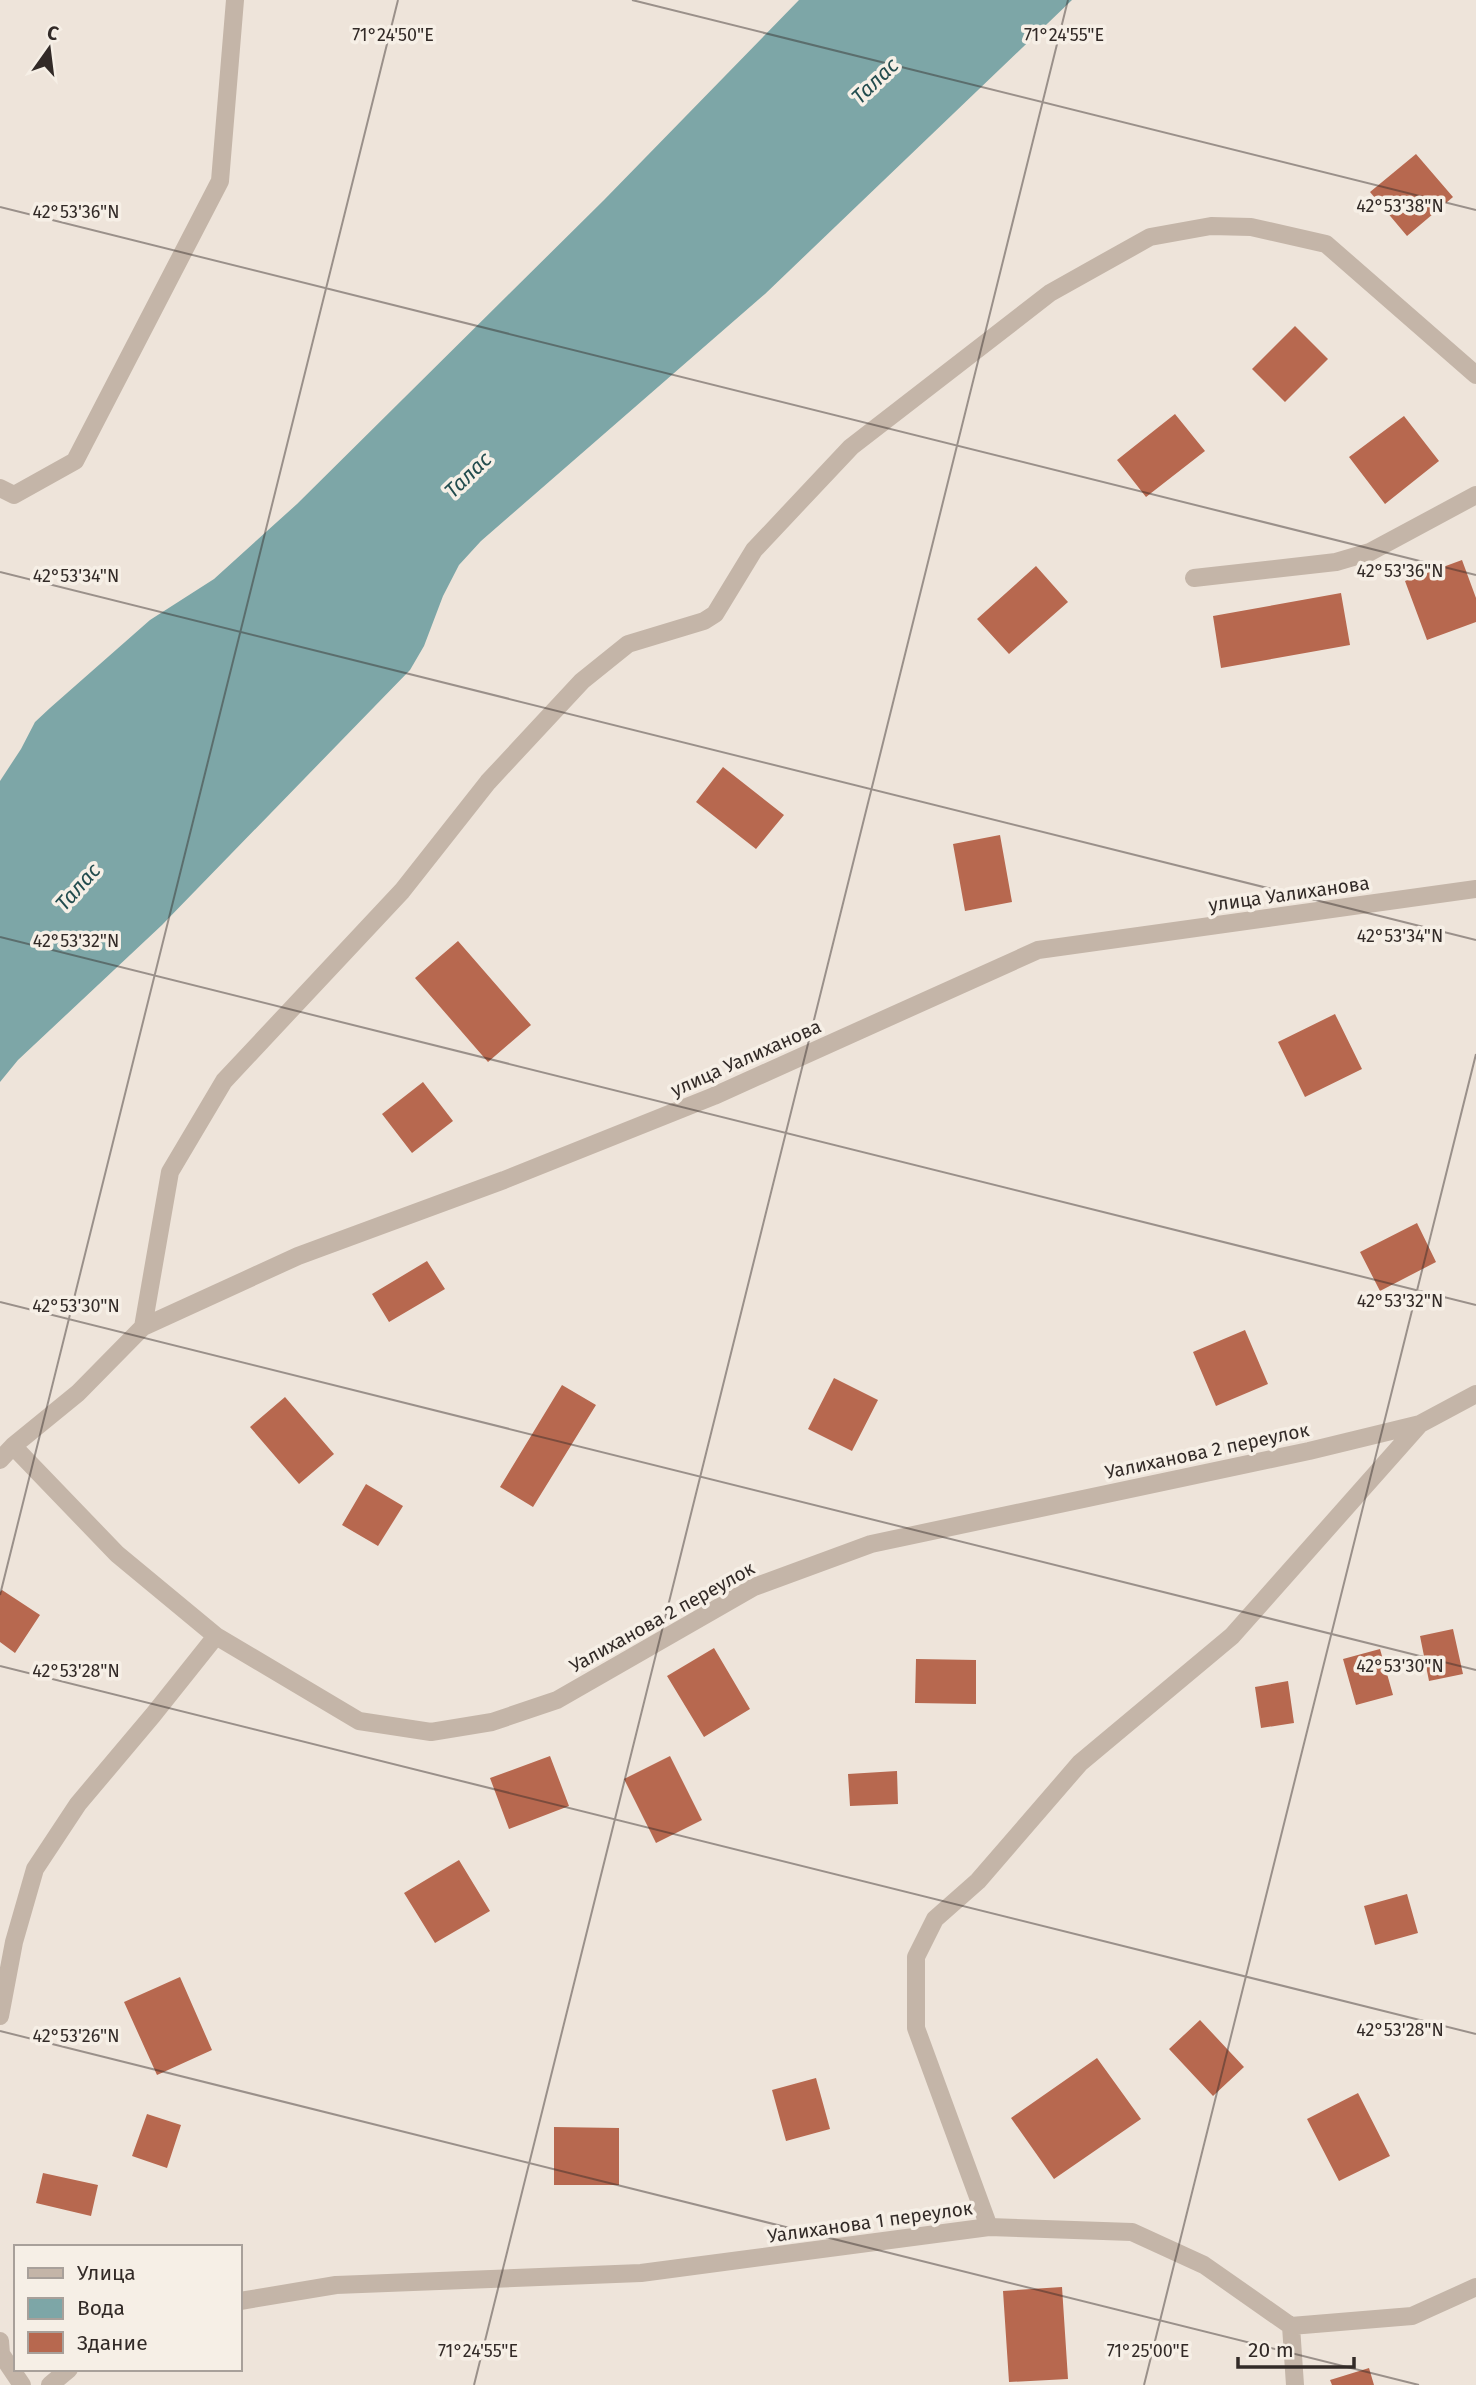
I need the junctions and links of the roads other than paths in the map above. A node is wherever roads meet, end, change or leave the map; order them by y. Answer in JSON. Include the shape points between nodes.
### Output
{"nodes":[{"id":1,"x":235,"y":0,"type":"edge"},
{"id":2,"x":1476,"y":375,"type":"edge"},
{"id":3,"x":0,"y":488,"type":"edge"},
{"id":4,"x":1476,"y":495,"type":"edge"},
{"id":5,"x":1195,"y":578,"type":"dead end"},
{"id":6,"x":1476,"y":889,"type":"edge"},
{"id":7,"x":142,"y":1327,"type":"junction"},
{"id":8,"x":1476,"y":1394,"type":"edge"},
{"id":9,"x":1420,"y":1424,"type":"junction"},
{"id":10,"x":13,"y":1446,"type":"junction"},
{"id":11,"x":0,"y":1461,"type":"edge"},
{"id":12,"x":216,"y":1636,"type":"junction"},
{"id":13,"x":0,"y":2016,"type":"edge"},
{"id":14,"x":989,"y":2227,"type":"junction"},
{"id":15,"x":1476,"y":2287,"type":"edge"},
{"id":16,"x":242,"y":2301,"type":"edge"},
{"id":17,"x":1291,"y":2326,"type":"junction"},
{"id":18,"x":0,"y":2341,"type":"edge"},
{"id":19,"x":67,"y":2371,"type":"edge"},
{"id":20,"x":22,"y":2385,"type":"edge"},
{"id":21,"x":50,"y":2385,"type":"edge"},
{"id":22,"x":1295,"y":2385,"type":"edge"}],
"edges":[{"from":1,"to":3,"type":"street","via":[[220,181],[75,461],[14,495]]},
{"from":2,"to":7,"type":"street","via":[[1326,244],[1251,227],[1211,226],[1150,237],[1050,293],[851,446],[754,550],[715,614],[628,644],[582,681],[488,782],[402,891],[224,1081],[170,1172]]},
{"from":4,"to":5,"type":"street","via":[[1370,552],[1336,562]]},
{"from":6,"to":7,"type":"street","name":"улица Уалиханова","via":[[1038,950],[714,1096],[298,1256]]},
{"from":7,"to":10,"type":"street","name":"улица Уалиханова","via":[[78,1393]]},
{"from":8,"to":9,"type":"street","name":"Уалиханова 2 переулок"},
{"from":9,"to":12,"type":"street","name":"Уалиханова 2 переулок","via":[[871,1544],[754,1587],[557,1700],[492,1722],[431,1732],[359,1721]]},
{"from":9,"to":14,"type":"street","name":"Уалиханова 2 переулок","via":[[1233,1636],[1080,1763],[978,1881],[935,1919],[916,1957],[916,2028]]},
{"from":10,"to":11,"type":"street","name":"улица Уалиханова"},
{"from":10,"to":12,"type":"street","name":"Уалиханова 2 переулок","via":[[117,1554]]},
{"from":12,"to":13,"type":"street","via":[[78,1804],[34,1869]]},
{"from":14,"to":16,"type":"street","name":"Уалиханова 1 переулок","via":[[641,2273],[336,2285]]},
{"from":14,"to":17,"type":"street","name":"Уалиханова 1 переулок","via":[[1132,2232],[1204,2265]]},
{"from":15,"to":17,"type":"street","via":[[1412,2316]]},
{"from":17,"to":22,"type":"street"},
{"from":18,"to":20,"type":"street","via":[[1,2354]]},
{"from":19,"to":21,"type":"street"}]}
